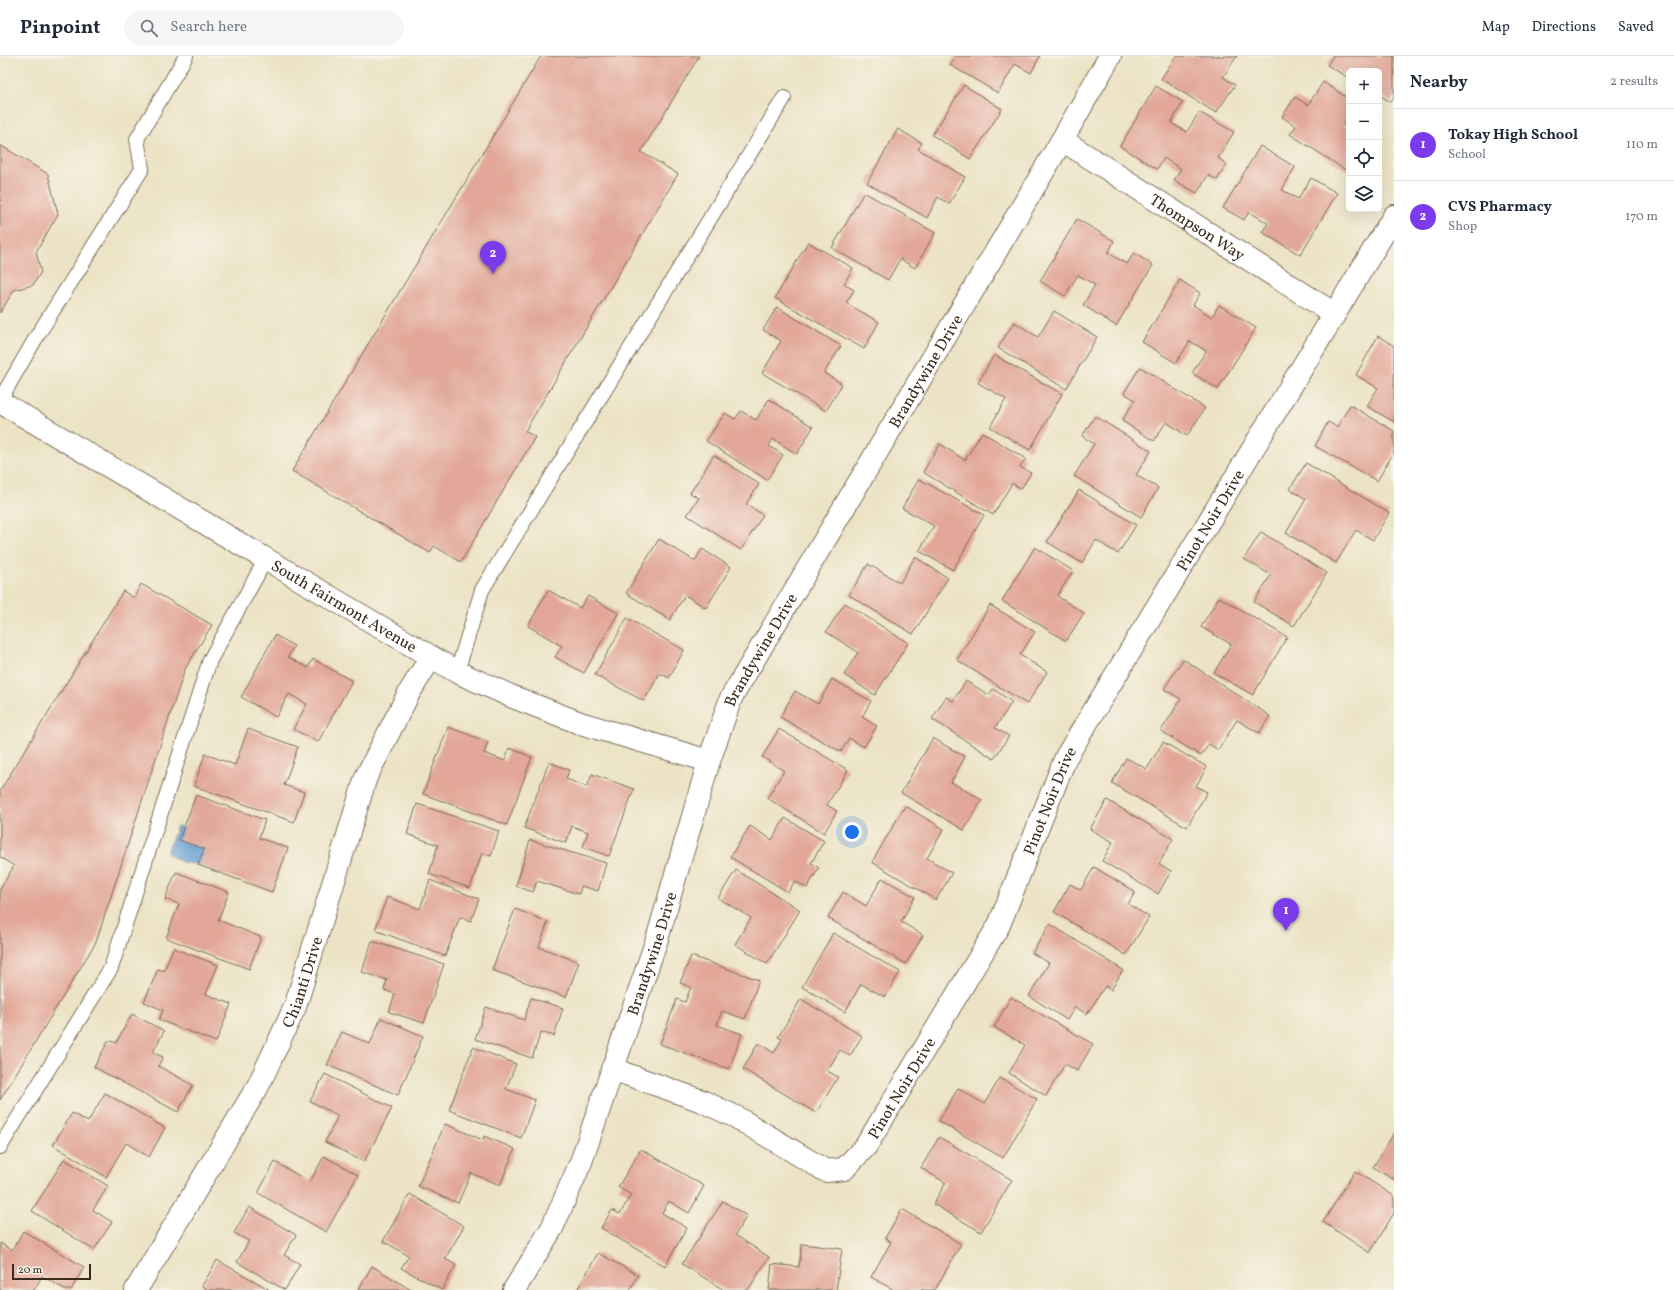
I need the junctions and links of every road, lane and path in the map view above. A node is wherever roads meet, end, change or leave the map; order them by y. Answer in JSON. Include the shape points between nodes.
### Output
{"nodes":[{"id":1,"x":186,"y":56,"type":"edge"},
{"id":2,"x":1110,"y":56,"type":"edge"},
{"id":3,"x":784,"y":98,"type":"dead end"},
{"id":4,"x":1062,"y":140,"type":"junction"},
{"id":5,"x":1394,"y":216,"type":"edge"},
{"id":6,"x":1333,"y":314,"type":"junction"},
{"id":7,"x":0,"y":401,"type":"edge"},
{"id":8,"x":266,"y":559,"type":"junction"},
{"id":9,"x":430,"y":657,"type":"junction"},
{"id":10,"x":457,"y":672,"type":"junction"},
{"id":11,"x":709,"y":761,"type":"junction"},
{"id":12,"x":612,"y":1069,"type":"junction"},
{"id":13,"x":0,"y":1147,"type":"edge"},
{"id":14,"x":136,"y":1290,"type":"edge"},
{"id":15,"x":514,"y":1290,"type":"edge"}],
"edges":[{"from":1,"to":7,"type":"lane","via":[[137,139],[142,169],[37,336]]},
{"from":2,"to":4,"type":"street","name":"Brandywine Drive"},
{"from":3,"to":10,"type":"lane","via":[[482,590]]},
{"from":4,"to":6,"type":"street","name":"Thompson Way"},
{"from":4,"to":11,"type":"street","name":"Brandywine Drive","via":[[731,698]]},
{"from":5,"to":6,"type":"street","name":"Pinot Noir Drive"},
{"from":6,"to":12,"type":"street","name":"Pinot Noir Drive","via":[[1066,756],[999,925],[866,1146],[844,1169],[826,1171],[736,1117],[702,1101]]},
{"from":7,"to":8,"type":"street","name":"South Fairmont Avenue"},
{"from":8,"to":9,"type":"street","name":"South Fairmont Avenue"},
{"from":8,"to":13,"type":"lane","via":[[210,660],[111,968]]},
{"from":9,"to":10,"type":"street","name":"South Fairmont Avenue"},
{"from":9,"to":14,"type":"street","name":"Chianti Drive","via":[[408,693],[366,777],[292,1014],[258,1086]]},
{"from":10,"to":11,"type":"street","name":"South Fairmont Avenue","via":[[580,723]]},
{"from":11,"to":12,"type":"street","name":"Brandywine Drive","via":[[658,936]]},
{"from":12,"to":15,"type":"street","name":"Brandywine Drive","via":[[581,1162],[552,1228]]}]}
